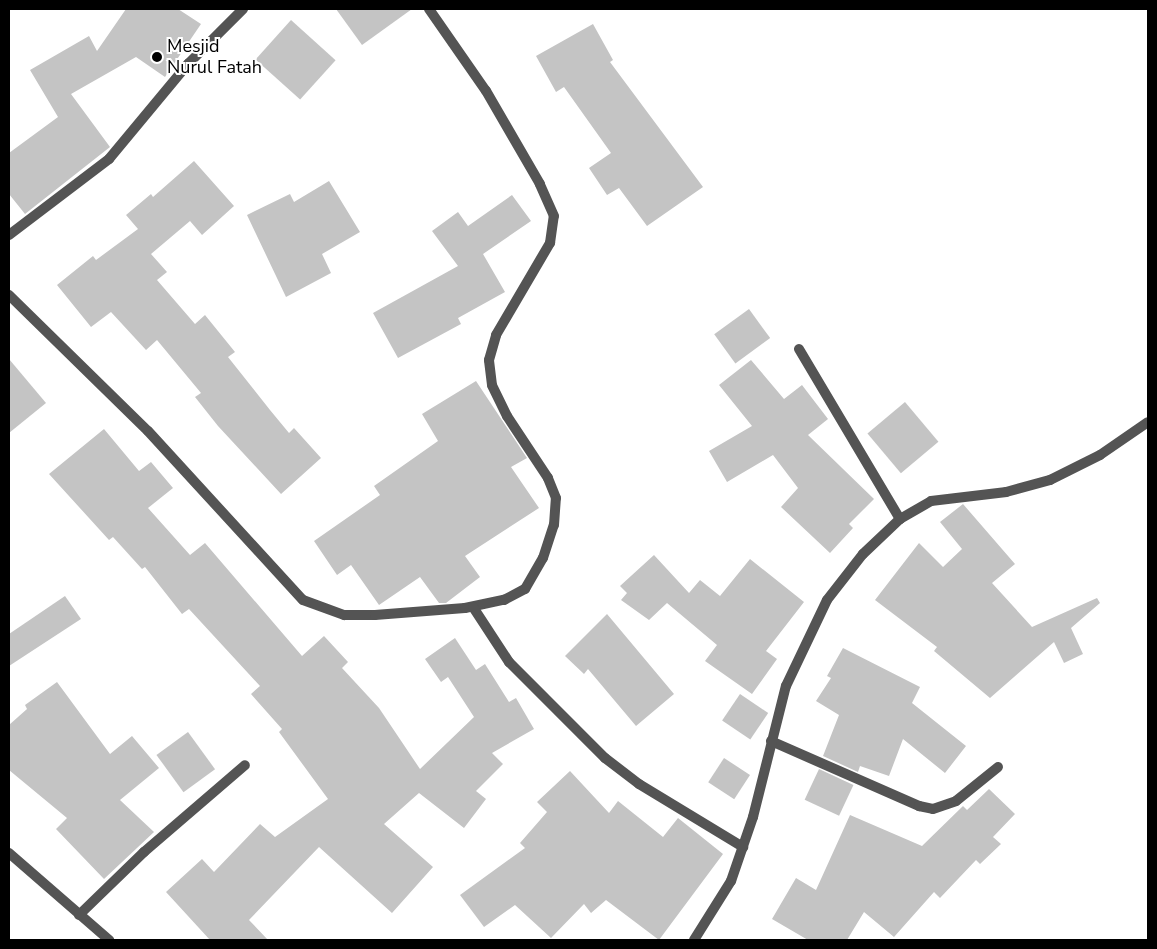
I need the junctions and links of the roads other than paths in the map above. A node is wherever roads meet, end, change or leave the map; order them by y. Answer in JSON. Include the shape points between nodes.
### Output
{"nodes":[{"id":1,"x":243,"y":9,"type":"edge"},
{"id":2,"x":430,"y":9,"type":"edge"},
{"id":3,"x":9,"y":235,"type":"edge"},
{"id":4,"x":9,"y":295,"type":"edge"},
{"id":5,"x":799,"y":349,"type":"dead end"},
{"id":6,"x":1148,"y":422,"type":"edge"},
{"id":7,"x":900,"y":519,"type":"junction"},
{"id":8,"x":473,"y":606,"type":"junction"},
{"id":9,"x":771,"y":741,"type":"junction"},
{"id":10,"x":245,"y":765,"type":"dead end"},
{"id":11,"x":998,"y":767,"type":"dead end"},
{"id":12,"x":743,"y":847,"type":"junction"},
{"id":13,"x":9,"y":853,"type":"edge"},
{"id":14,"x":79,"y":915,"type":"junction"},
{"id":15,"x":109,"y":940,"type":"edge"},
{"id":16,"x":694,"y":940,"type":"edge"}],
"edges":[{"from":1,"to":3,"type":"street","via":[[188,64],[109,159]]},
{"from":2,"to":8,"type":"street","via":[[491,100],[540,184],[555,225],[550,243],[496,335],[489,360],[492,385],[507,416],[548,478],[556,498],[554,524],[543,558],[526,589],[504,600]]},
{"from":4,"to":8,"type":"street","via":[[148,431],[303,600],[344,615],[446,611]]},
{"from":5,"to":7,"type":"street"},
{"from":6,"to":7,"type":"street","via":[[1100,455],[1050,480],[1006,492],[931,501]]},
{"from":7,"to":9,"type":"street","via":[[863,554],[827,600],[786,686]]},
{"from":8,"to":12,"type":"street","via":[[510,662],[605,758],[638,784]]},
{"from":9,"to":11,"type":"street","via":[[919,806],[933,809],[956,801]]},
{"from":9,"to":12,"type":"street"},
{"from":10,"to":14,"type":"street","via":[[144,852]]},
{"from":12,"to":16,"type":"street","via":[[731,881]]},
{"from":13,"to":14,"type":"street"},
{"from":14,"to":15,"type":"street"}]}
